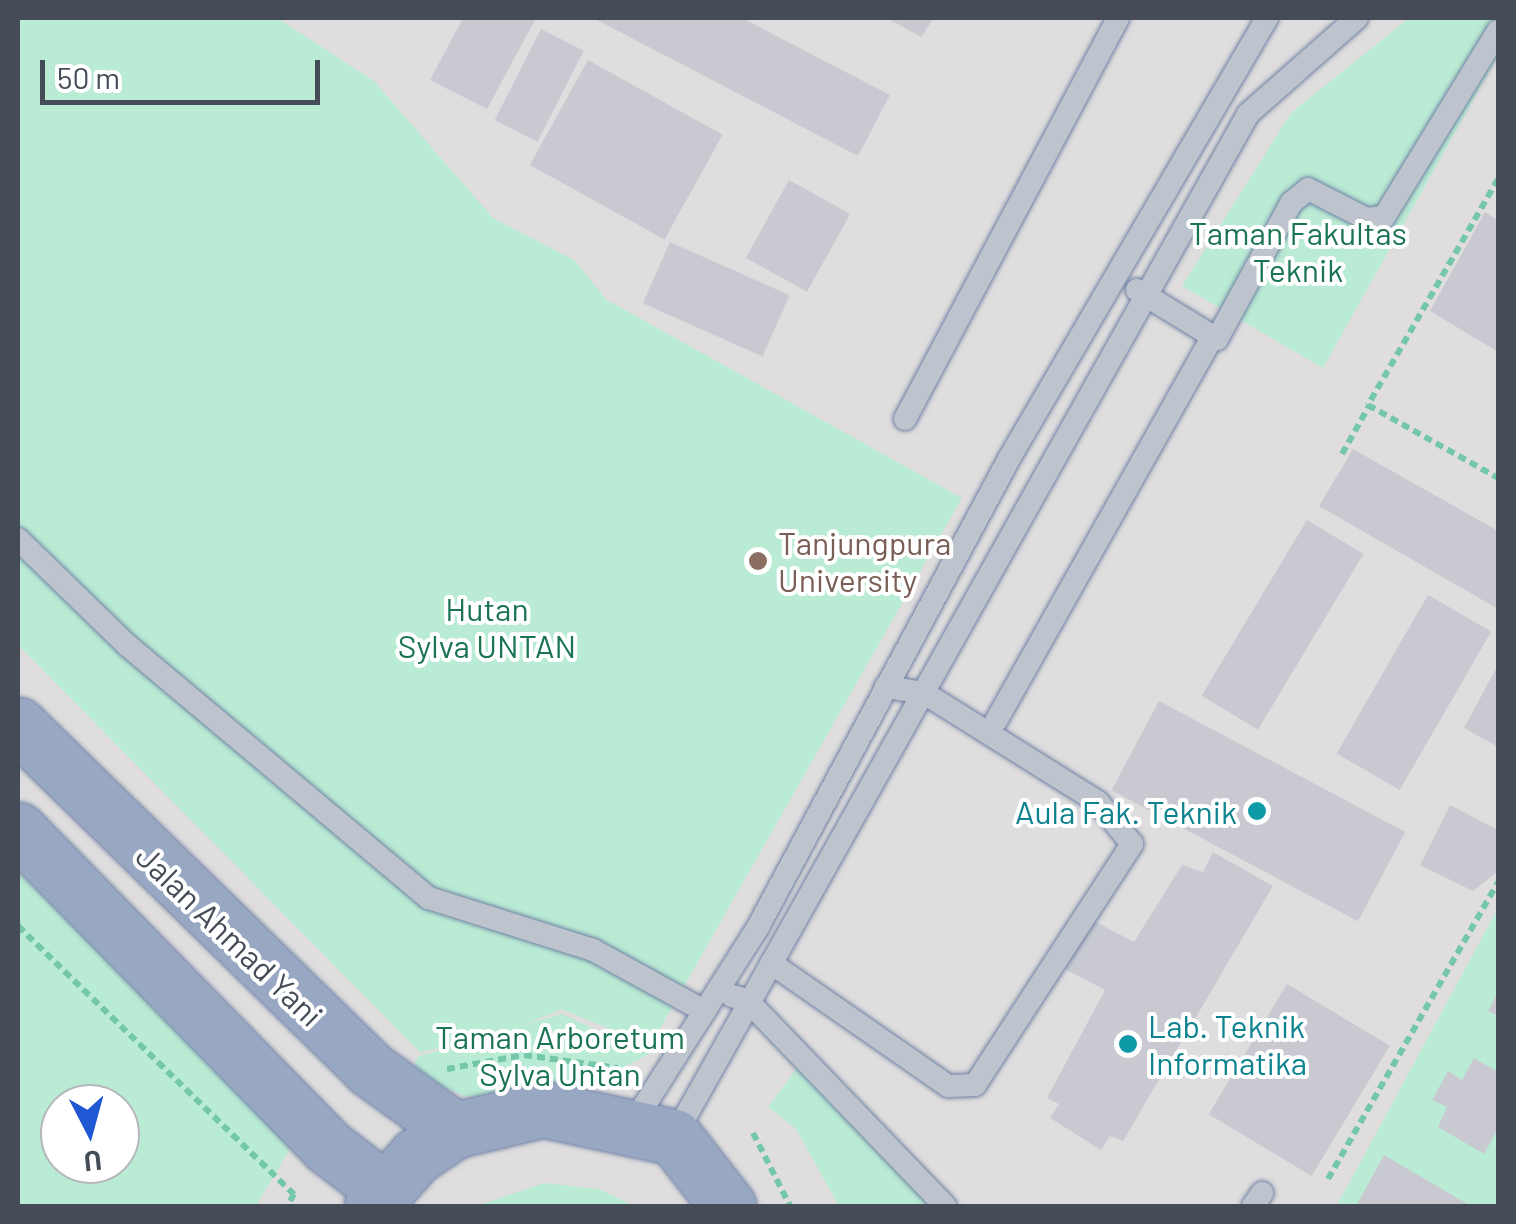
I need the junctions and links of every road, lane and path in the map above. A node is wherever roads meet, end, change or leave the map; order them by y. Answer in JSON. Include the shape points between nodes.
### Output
{"nodes":[{"id":1,"x":1118,"y":18,"type":"edge"},
{"id":2,"x":1267,"y":18,"type":"edge"},
{"id":3,"x":1357,"y":18,"type":"edge"},
{"id":4,"x":1498,"y":31,"type":"edge"},
{"id":5,"x":1498,"y":179,"type":"edge"},
{"id":6,"x":1114,"y":284,"type":"junction"},
{"id":7,"x":1148,"y":293,"type":"junction"},
{"id":8,"x":1212,"y":340,"type":"junction"},
{"id":9,"x":1369,"y":406,"type":"junction"},
{"id":10,"x":905,"y":419,"type":"dead end"},
{"id":11,"x":1342,"y":454,"type":"dead end"},
{"id":12,"x":1498,"y":478,"type":"edge"},
{"id":13,"x":18,"y":539,"type":"edge"},
{"id":14,"x":886,"y":686,"type":"junction"},
{"id":15,"x":924,"y":693,"type":"junction"},
{"id":16,"x":996,"y":721,"type":"dead end"},
{"id":17,"x":18,"y":725,"type":"edge"},
{"id":18,"x":18,"y":830,"type":"edge"},
{"id":19,"x":1498,"y":882,"type":"edge"},
{"id":20,"x":18,"y":926,"type":"edge"},
{"id":21,"x":771,"y":963,"type":"junction"},
{"id":22,"x":746,"y":1000,"type":"junction"},
{"id":23,"x":710,"y":1002,"type":"junction"},
{"id":24,"x":618,"y":1068,"type":"dead end"},
{"id":25,"x":439,"y":1070,"type":"dead end"},
{"id":26,"x":455,"y":1130,"type":"junction"},
{"id":27,"x":653,"y":1131,"type":"junction"},
{"id":28,"x":753,"y":1134,"type":"dead end"},
{"id":29,"x":1328,"y":1179,"type":"dead end"},
{"id":30,"x":378,"y":1198,"type":"edge"},
{"id":31,"x":287,"y":1206,"type":"edge"},
{"id":32,"x":728,"y":1206,"type":"edge"},
{"id":33,"x":790,"y":1206,"type":"edge"},
{"id":34,"x":945,"y":1206,"type":"edge"}],
"edges":[{"from":1,"to":10,"type":"lane"},
{"from":2,"to":6,"type":"lane"},
{"from":3,"to":7,"type":"lane","via":[[1248,114]]},
{"from":4,"to":8,"type":"lane","via":[[1384,217],[1367,219],[1308,189]]},
{"from":5,"to":9,"type":"path"},
{"from":6,"to":7,"type":"lane"},
{"from":6,"to":14,"type":"lane"},
{"from":7,"to":8,"type":"lane"},
{"from":7,"to":15,"type":"lane"},
{"from":8,"to":16,"type":"lane"},
{"from":9,"to":11,"type":"path"},
{"from":9,"to":12,"type":"path"},
{"from":13,"to":23,"type":"lane","via":[[127,646],[429,898],[593,950]]},
{"from":14,"to":15,"type":"lane"},
{"from":14,"to":23,"type":"lane"},
{"from":15,"to":21,"type":"lane"},
{"from":15,"to":21,"type":"lane","via":[[1098,802],[1132,844],[975,1085],[948,1086]]},
{"from":17,"to":26,"type":"highway","name":"Jalan Ahmad Yani","via":[[370,1069]]},
{"from":18,"to":30,"type":"highway"},
{"from":19,"to":29,"type":"path"},
{"from":20,"to":31,"type":"path","via":[[294,1194]]},
{"from":21,"to":22,"type":"lane"},
{"from":22,"to":23,"type":"lane"},
{"from":22,"to":27,"type":"lane"},
{"from":22,"to":34,"type":"lane"},
{"from":23,"to":27,"type":"lane"},
{"from":24,"to":25,"type":"path","via":[[524,1055]]},
{"from":26,"to":27,"type":"highway","via":[[543,1109]]},
{"from":26,"to":30,"type":"highway"},
{"from":27,"to":32,"type":"highway"},
{"from":28,"to":33,"type":"path"}]}
